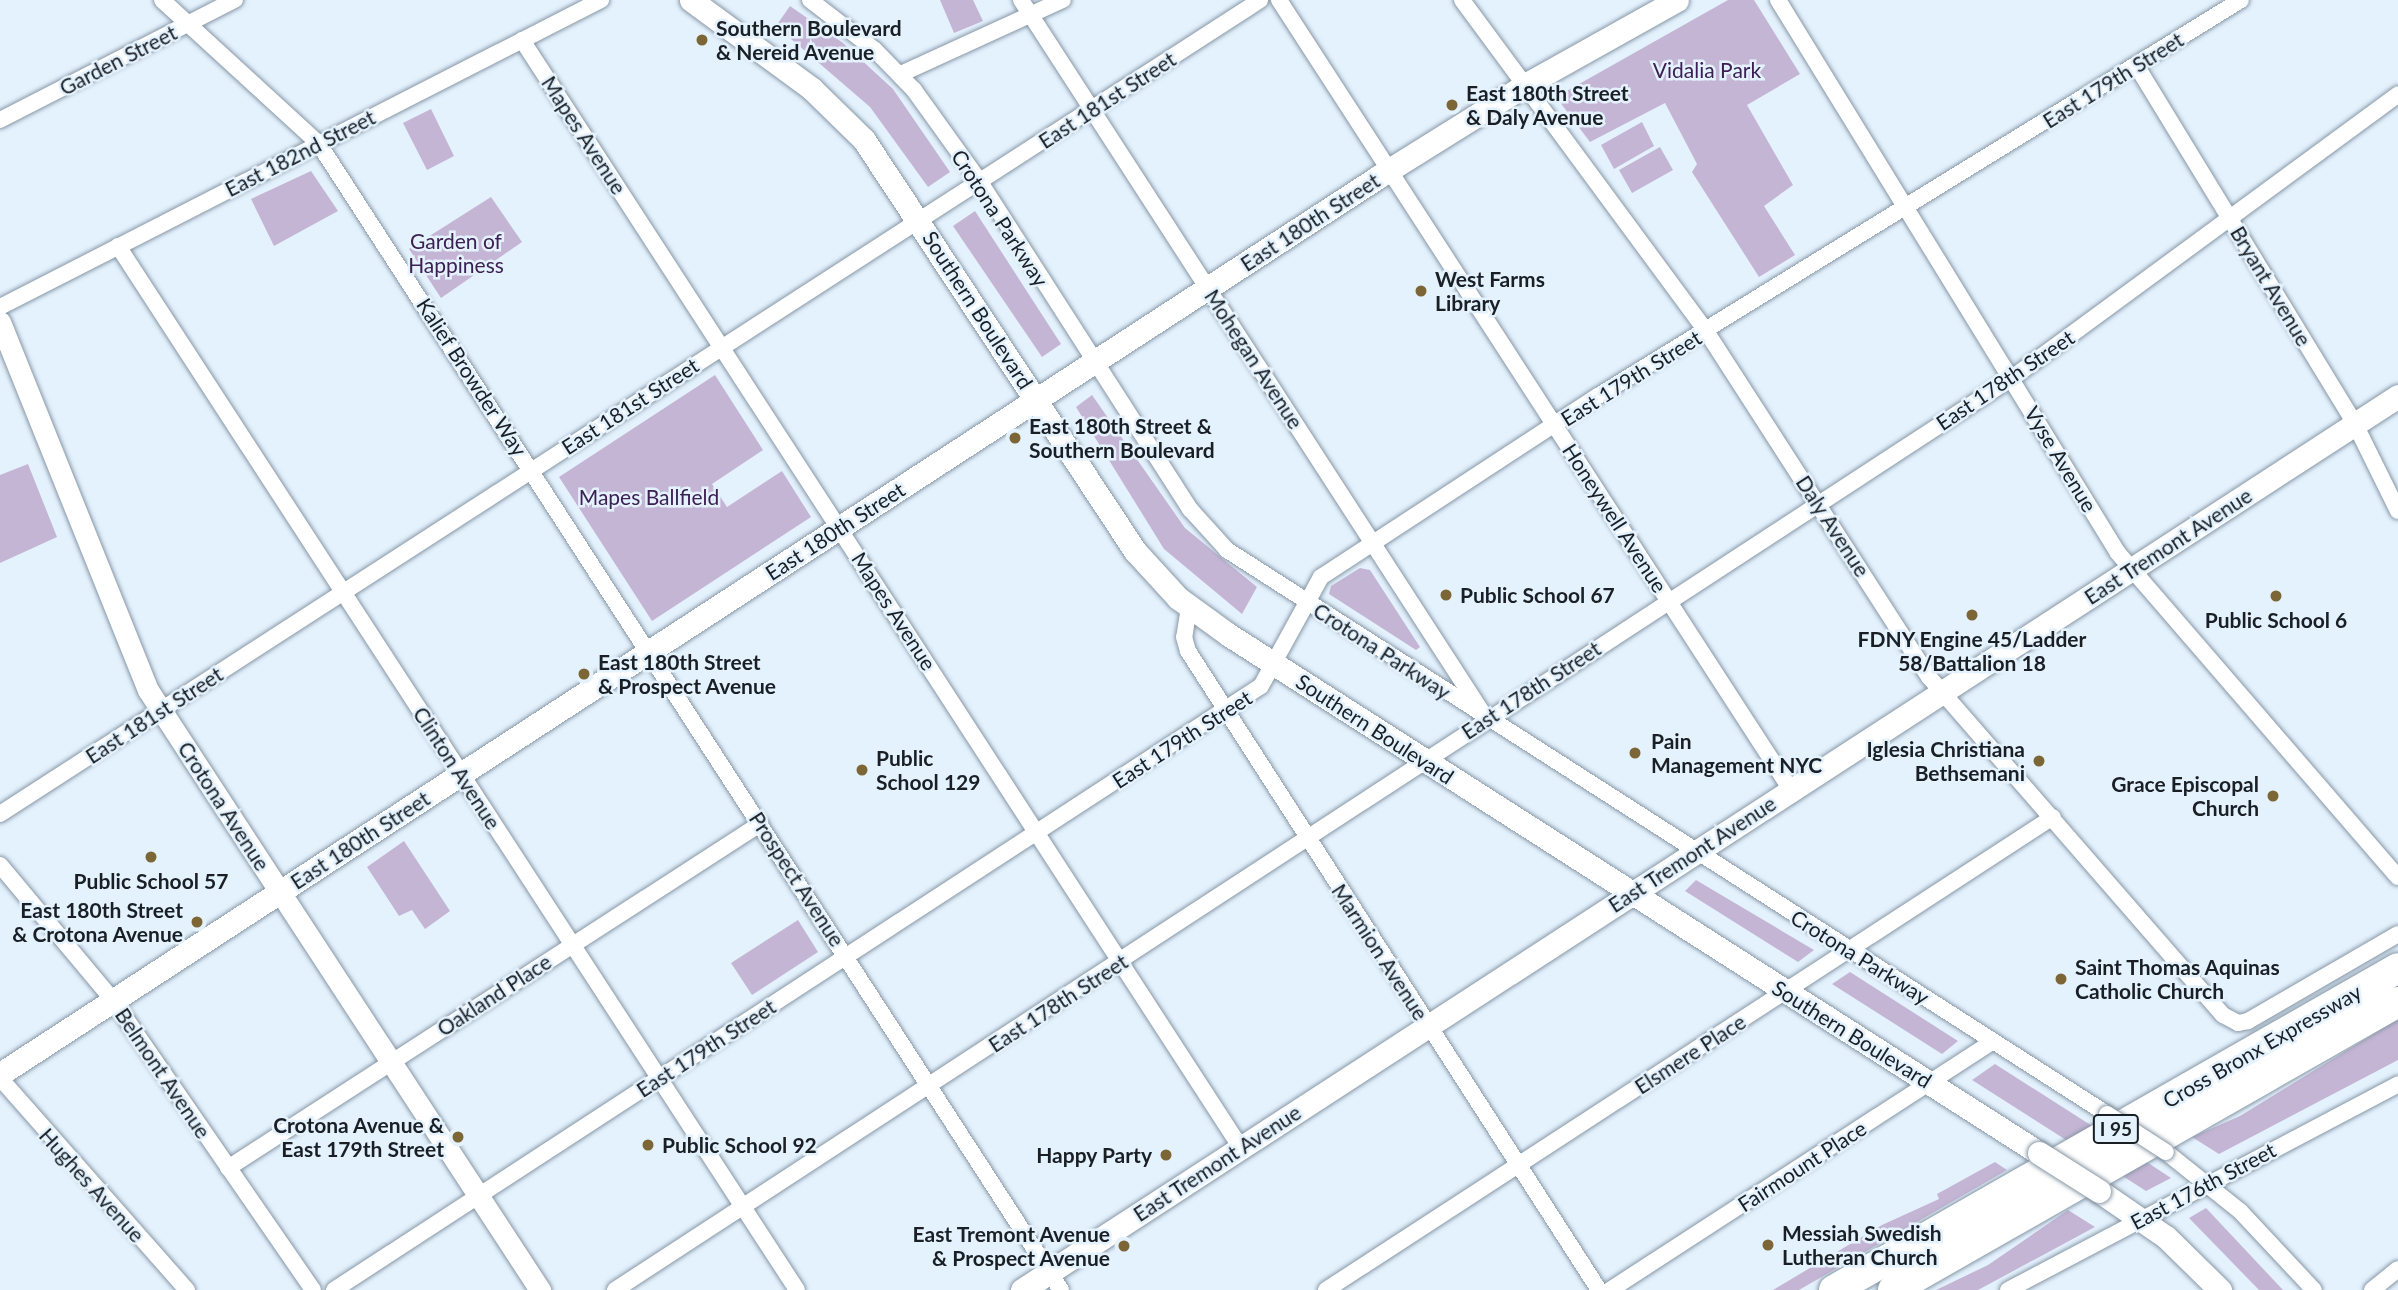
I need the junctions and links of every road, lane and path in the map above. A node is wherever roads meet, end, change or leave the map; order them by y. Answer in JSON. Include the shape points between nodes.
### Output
{"nodes":[{"id":1,"x":162,"y":0,"type":"edge"},
{"id":2,"x":235,"y":0,"type":"edge"},
{"id":3,"x":601,"y":0,"type":"edge"},
{"id":4,"x":691,"y":0,"type":"edge"},
{"id":5,"x":810,"y":0,"type":"edge"},
{"id":6,"x":1021,"y":0,"type":"edge"},
{"id":7,"x":1063,"y":0,"type":"edge"},
{"id":8,"x":1260,"y":0,"type":"edge"},
{"id":9,"x":1279,"y":0,"type":"edge"},
{"id":10,"x":1462,"y":0,"type":"edge"},
{"id":11,"x":1677,"y":0,"type":"edge"},
{"id":12,"x":1779,"y":0,"type":"edge"},
{"id":13,"x":2241,"y":0,"type":"edge"},
{"id":14,"x":1031,"y":15,"type":"junction"},
{"id":15,"x":189,"y":24,"type":"junction"},
{"id":16,"x":522,"y":40,"type":"junction"},
{"id":17,"x":2136,"y":65,"type":"junction"},
{"id":18,"x":901,"y":74,"type":"junction"},
{"id":19,"x":1525,"y":85,"type":"junction"},
{"id":20,"x":2398,"y":94,"type":"edge"},
{"id":21,"x":1092,"y":110,"type":"junction"},
{"id":22,"x":0,"y":120,"type":"edge"},
{"id":23,"x":319,"y":144,"type":"junction"},
{"id":24,"x":1390,"y":170,"type":"junction"},
{"id":25,"x":980,"y":182,"type":"junction"},
{"id":26,"x":1907,"y":208,"type":"junction"},
{"id":27,"x":918,"y":218,"type":"junction"},
{"id":28,"x":2230,"y":219,"type":"junction"},
{"id":29,"x":118,"y":246,"type":"junction"},
{"id":30,"x":1208,"y":288,"type":"junction"},
{"id":31,"x":0,"y":307,"type":"edge"},
{"id":32,"x":0,"y":322,"type":"edge"},
{"id":33,"x":1706,"y":331,"type":"junction"},
{"id":34,"x":721,"y":346,"type":"junction"},
{"id":35,"x":1093,"y":363,"type":"junction"},
{"id":36,"x":2012,"y":378,"type":"junction"},
{"id":37,"x":2398,"y":396,"type":"edge"},
{"id":38,"x":1037,"y":400,"type":"junction"},
{"id":39,"x":2355,"y":425,"type":"junction"},
{"id":40,"x":1555,"y":426,"type":"junction"},
{"id":41,"x":532,"y":469,"type":"junction"},
{"id":42,"x":1819,"y":504,"type":"junction"},
{"id":43,"x":2398,"y":511,"type":"edge"},
{"id":44,"x":840,"y":528,"type":"junction"},
{"id":45,"x":1373,"y":543,"type":"junction"},
{"id":46,"x":2131,"y":570,"type":"junction"},
{"id":47,"x":343,"y":593,"type":"junction"},
{"id":48,"x":1669,"y":600,"type":"junction"},
{"id":49,"x":1305,"y":602,"type":"junction"},
{"id":50,"x":1189,"y":607,"type":"junction"},
{"id":51,"x":650,"y":651,"type":"junction"},
{"id":52,"x":1272,"y":663,"type":"junction"},
{"id":53,"x":1942,"y":692,"type":"junction"},
{"id":54,"x":162,"y":710,"type":"junction"},
{"id":55,"x":1225,"y":711,"type":"junction"},
{"id":56,"x":1487,"y":719,"type":"junction"},
{"id":57,"x":1426,"y":762,"type":"junction"},
{"id":58,"x":461,"y":774,"type":"junction"},
{"id":59,"x":1791,"y":790,"type":"junction"},
{"id":60,"x":0,"y":814,"type":"edge"},
{"id":61,"x":2053,"y":817,"type":"junction"},
{"id":62,"x":760,"y":824,"type":"junction"},
{"id":63,"x":1037,"y":833,"type":"junction"},
{"id":64,"x":1308,"y":841,"type":"junction"},
{"id":65,"x":1695,"y":852,"type":"junction"},
{"id":66,"x":0,"y":865,"type":"edge"},
{"id":67,"x":2398,"y":877,"type":"edge"},
{"id":68,"x":280,"y":892,"type":"junction"},
{"id":69,"x":1632,"y":894,"type":"junction"},
{"id":70,"x":2398,"y":933,"type":"edge"},
{"id":71,"x":571,"y":945,"type":"junction"},
{"id":72,"x":1848,"y":950,"type":"junction"},
{"id":73,"x":848,"y":956,"type":"junction"},
{"id":74,"x":1121,"y":962,"type":"junction"},
{"id":75,"x":2398,"y":968,"type":"edge"},
{"id":76,"x":1786,"y":992,"type":"junction"},
{"id":77,"x":113,"y":1000,"type":"junction"},
{"id":78,"x":2398,"y":1002,"type":"edge"},
{"id":79,"x":1428,"y":1026,"type":"junction"},
{"id":80,"x":1993,"y":1041,"type":"junction"},
{"id":81,"x":389,"y":1063,"type":"junction"},
{"id":82,"x":0,"y":1076,"type":"edge"},
{"id":83,"x":659,"y":1079,"type":"junction"},
{"id":84,"x":1929,"y":1083,"type":"junction"},
{"id":85,"x":931,"y":1084,"type":"junction"},
{"id":86,"x":2398,"y":1084,"type":"edge"},
{"id":87,"x":1241,"y":1147,"type":"junction"},
{"id":88,"x":1520,"y":1164,"type":"junction"},
{"id":89,"x":228,"y":1168,"type":"junction"},
{"id":90,"x":2208,"y":1182,"type":"junction"},
{"id":91,"x":477,"y":1196,"type":"junction"},
{"id":92,"x":742,"y":1207,"type":"junction"},
{"id":93,"x":2141,"y":1219,"type":"junction"},
{"id":94,"x":2398,"y":1269,"type":"edge"},
{"id":95,"x":2036,"y":1275,"type":"junction"},
{"id":96,"x":1055,"y":1281,"type":"edge"},
{"id":97,"x":187,"y":1290,"type":"edge"},
{"id":98,"x":313,"y":1290,"type":"edge"},
{"id":99,"x":334,"y":1290,"type":"edge"},
{"id":100,"x":540,"y":1290,"type":"edge"},
{"id":101,"x":615,"y":1290,"type":"edge"},
{"id":102,"x":797,"y":1290,"type":"edge"},
{"id":103,"x":1022,"y":1290,"type":"edge"},
{"id":104,"x":1326,"y":1290,"type":"edge"},
{"id":105,"x":1599,"y":1290,"type":"edge"},
{"id":106,"x":1610,"y":1290,"type":"edge"},
{"id":107,"x":1834,"y":1290,"type":"edge"},
{"id":108,"x":1893,"y":1290,"type":"edge"},
{"id":109,"x":2008,"y":1290,"type":"edge"},
{"id":110,"x":2045,"y":1290,"type":"edge"},
{"id":111,"x":2220,"y":1290,"type":"edge"},
{"id":112,"x":2314,"y":1290,"type":"edge"},
{"id":113,"x":2372,"y":1290,"type":"edge"}],
"edges":[{"from":1,"to":15,"type":"street"},
{"from":2,"to":15,"type":"street","name":"Garden Street"},
{"from":3,"to":16,"type":"street","name":"East 182nd Street"},
{"from":4,"to":27,"type":"main road","name":"Southern Boulevard","via":[[792,73],[847,121]]},
{"from":5,"to":18,"type":"street","name":"Crotona Parkway"},
{"from":6,"to":14,"type":"street","name":"Mohegan Avenue"},
{"from":7,"to":14,"type":"street"},
{"from":8,"to":21,"type":"street","name":"East 181st Street"},
{"from":9,"to":24,"type":"street","name":"Honeywell Avenue"},
{"from":10,"to":19,"type":"street","name":"Daly Avenue"},
{"from":11,"to":19,"type":"main road","name":"East 180th Street"},
{"from":12,"to":26,"type":"street","name":"Vyse Avenue"},
{"from":13,"to":17,"type":"street","name":"East 179th Street"},
{"from":14,"to":18,"type":"street"},
{"from":14,"to":21,"type":"street","name":"Mohegan Avenue"},
{"from":15,"to":22,"type":"street","name":"Garden Street"},
{"from":15,"to":23,"type":"street"},
{"from":16,"to":23,"type":"street","name":"East 182nd Street"},
{"from":16,"to":34,"type":"street","name":"Mapes Avenue"},
{"from":17,"to":26,"type":"street","name":"East 179th Street"},
{"from":17,"to":28,"type":"street","name":"Bryant Avenue"},
{"from":18,"to":25,"type":"street","name":"Crotona Parkway"},
{"from":19,"to":24,"type":"main road","name":"East 180th Street"},
{"from":19,"to":33,"type":"street","name":"Daly Avenue"},
{"from":20,"to":28,"type":"street","name":"East 178th Street"},
{"from":21,"to":25,"type":"street","name":"East 181st Street"},
{"from":21,"to":30,"type":"street","name":"Mohegan Avenue"},
{"from":23,"to":29,"type":"street","name":"East 182nd Street"},
{"from":23,"to":41,"type":"street","name":"Kalief Browder Way"},
{"from":24,"to":30,"type":"main road","name":"East 180th Street"},
{"from":24,"to":40,"type":"street","name":"Honeywell Avenue"},
{"from":25,"to":27,"type":"street","name":"East 181st Street"},
{"from":25,"to":35,"type":"street","name":"Crotona Parkway"},
{"from":26,"to":33,"type":"street","name":"East 179th Street"},
{"from":26,"to":36,"type":"street","name":"Vyse Avenue"},
{"from":27,"to":34,"type":"street","name":"East 181st Street"},
{"from":27,"to":38,"type":"main road","name":"Southern Boulevard"},
{"from":28,"to":36,"type":"street","name":"East 178th Street"},
{"from":28,"to":39,"type":"street","name":"Bryant Avenue"},
{"from":29,"to":31,"type":"street","name":"East 182nd Street"},
{"from":29,"to":47,"type":"street","name":"Clinton Avenue"},
{"from":30,"to":35,"type":"main road","name":"East 180th Street"},
{"from":30,"to":45,"type":"street","name":"Mohegan Avenue"},
{"from":32,"to":54,"type":"street","name":"Crotona Avenue","via":[[148,690]]},
{"from":33,"to":40,"type":"street","name":"East 179th Street"},
{"from":33,"to":42,"type":"street","name":"Daly Avenue"},
{"from":34,"to":41,"type":"street","name":"East 181st Street"},
{"from":34,"to":44,"type":"street","name":"Mapes Avenue"},
{"from":35,"to":38,"type":"main road","name":"East 180th Street"},
{"from":35,"to":49,"type":"street","name":"Crotona Parkway","via":[[1211,535]]},
{"from":36,"to":42,"type":"street","name":"East 178th Street"},
{"from":36,"to":46,"type":"street","name":"Vyse Avenue"},
{"from":37,"to":39,"type":"main road","name":"East Tremont Avenue"},
{"from":38,"to":44,"type":"main road","name":"East 180th Street"},
{"from":38,"to":50,"type":"main road","name":"Southern Boulevard","via":[[1143,563]]},
{"from":39,"to":43,"type":"street","name":"Bryant Avenue"},
{"from":39,"to":46,"type":"main road","name":"East Tremont Avenue"},
{"from":40,"to":45,"type":"street","name":"East 179th Street"},
{"from":40,"to":48,"type":"street","name":"Honeywell Avenue"},
{"from":41,"to":47,"type":"street","name":"East 181st Street"},
{"from":41,"to":51,"type":"street","name":"Prospect Avenue"},
{"from":42,"to":48,"type":"street","name":"East 178th Street"},
{"from":42,"to":53,"type":"street","name":"Daly Avenue"},
{"from":44,"to":51,"type":"main road","name":"East 180th Street"},
{"from":44,"to":63,"type":"street","name":"Mapes Avenue"},
{"from":45,"to":49,"type":"street","name":"East 179th Street","via":[[1321,577]]},
{"from":45,"to":56,"type":"street","name":"Mohegan Avenue"},
{"from":46,"to":53,"type":"main road","name":"East Tremont Avenue"},
{"from":46,"to":67,"type":"street","name":"Vyse Avenue"},
{"from":47,"to":54,"type":"street","name":"East 181st Street"},
{"from":47,"to":58,"type":"street","name":"Clinton Avenue"},
{"from":48,"to":56,"type":"street","name":"East 178th Street"},
{"from":48,"to":59,"type":"street","name":"Honeywell Avenue"},
{"from":49,"to":52,"type":"street","name":"East 179th Street"},
{"from":49,"to":56,"type":"street","name":"Crotona Parkway"},
{"from":50,"to":52,"type":"main road","name":"Southern Boulevard"},
{"from":50,"to":55,"type":"street","name":"Marmion Avenue","via":[[1185,646]]},
{"from":51,"to":58,"type":"main road","name":"East 180th Street"},
{"from":51,"to":62,"type":"street","name":"Prospect Avenue"},
{"from":52,"to":55,"type":"street","name":"East 179th Street","via":[[1261,687]]},
{"from":52,"to":57,"type":"main road","name":"Southern Boulevard"},
{"from":53,"to":59,"type":"main road","name":"East Tremont Avenue"},
{"from":53,"to":61,"type":"street","name":"Daly Avenue"},
{"from":54,"to":60,"type":"street","name":"East 181st Street"},
{"from":54,"to":68,"type":"street","name":"Crotona Avenue"},
{"from":55,"to":63,"type":"street","name":"East 179th Street"},
{"from":55,"to":64,"type":"street","name":"Marmion Avenue"},
{"from":56,"to":57,"type":"street","name":"East 178th Street"},
{"from":56,"to":65,"type":"street","name":"Crotona Parkway"},
{"from":57,"to":64,"type":"street","name":"East 178th Street"},
{"from":57,"to":69,"type":"main road","name":"Southern Boulevard"},
{"from":58,"to":68,"type":"main road","name":"East 180th Street"},
{"from":58,"to":71,"type":"street","name":"Clinton Avenue"},
{"from":59,"to":65,"type":"main road","name":"East Tremont Avenue"},
{"from":61,"to":70,"type":"street","name":"Daly Avenue","via":[[2223,1015],[2238,1023]]},
{"from":61,"to":72,"type":"street","name":"Elsmere Place"},
{"from":62,"to":71,"type":"street","name":"Oakland Place"},
{"from":62,"to":73,"type":"street","name":"Prospect Avenue"},
{"from":63,"to":73,"type":"street","name":"East 179th Street"},
{"from":63,"to":74,"type":"street","name":"Mapes Avenue"},
{"from":64,"to":74,"type":"street","name":"East 178th Street"},
{"from":64,"to":79,"type":"street","name":"Marmion Avenue"},
{"from":65,"to":69,"type":"main road","name":"East Tremont Avenue"},
{"from":65,"to":72,"type":"street","name":"Crotona Parkway"},
{"from":66,"to":77,"type":"street","name":"Belmont Avenue"},
{"from":68,"to":77,"type":"main road","name":"East 180th Street"},
{"from":68,"to":81,"type":"street","name":"Crotona Avenue"},
{"from":69,"to":76,"type":"main road","name":"Southern Boulevard"},
{"from":69,"to":79,"type":"main road","name":"East Tremont Avenue"},
{"from":71,"to":81,"type":"street","name":"Oakland Place"},
{"from":71,"to":83,"type":"street","name":"Clinton Avenue"},
{"from":72,"to":76,"type":"street","name":"Elsmere Place"},
{"from":72,"to":80,"type":"street","name":"Crotona Parkway"},
{"from":73,"to":83,"type":"street","name":"East 179th Street"},
{"from":73,"to":85,"type":"street","name":"Prospect Avenue"},
{"from":74,"to":85,"type":"street","name":"East 178th Street"},
{"from":74,"to":87,"type":"street","name":"Mapes Avenue"},
{"from":75,"to":107,"type":"highway","name":"Cross Bronx Expressway","number":"I 95"},
{"from":76,"to":84,"type":"main road","name":"Southern Boulevard"},
{"from":76,"to":88,"type":"street","name":"Elsmere Place"},
{"from":77,"to":82,"type":"main road","name":"East 180th Street"},
{"from":77,"to":89,"type":"street","name":"Belmont Avenue"},
{"from":78,"to":108,"type":"highway","name":"Cross Bronx Expressway","number":"I 95"},
{"from":79,"to":87,"type":"main road","name":"East Tremont Avenue"},
{"from":79,"to":88,"type":"street","name":"Marmion Avenue"},
{"from":80,"to":84,"type":"street","name":"Fairmount Place"},
{"from":80,"to":90,"type":"street","name":"Crotona Parkway","bridge":true},
{"from":81,"to":89,"type":"street","name":"Oakland Place"},
{"from":81,"to":91,"type":"street","name":"Crotona Avenue"},
{"from":82,"to":97,"type":"street","name":"Hughes Avenue"},
{"from":83,"to":91,"type":"street","name":"East 179th Street"},
{"from":83,"to":92,"type":"street","name":"Clinton Avenue"},
{"from":84,"to":93,"type":"main road","name":"Southern Boulevard","bridge":true},
{"from":84,"to":106,"type":"street","name":"Fairmount Place"},
{"from":85,"to":92,"type":"street","name":"East 178th Street"},
{"from":85,"to":96,"type":"street","name":"Prospect Avenue"},
{"from":86,"to":90,"type":"street","name":"East 176th Street"},
{"from":87,"to":96,"type":"main road","name":"East Tremont Avenue"},
{"from":88,"to":104,"type":"street","name":"Elsmere Place"},
{"from":88,"to":105,"type":"street","name":"Marmion Avenue"},
{"from":89,"to":98,"type":"street","name":"Belmont Avenue"},
{"from":90,"to":93,"type":"street","name":"East 176th Street"},
{"from":90,"to":112,"type":"street","name":"Crotona Parkway"},
{"from":91,"to":99,"type":"street","name":"East 179th Street"},
{"from":91,"to":100,"type":"street","name":"Crotona Avenue"},
{"from":92,"to":101,"type":"street","name":"East 178th Street"},
{"from":92,"to":102,"type":"street","name":"Clinton Avenue"},
{"from":93,"to":95,"type":"street","name":"East 176th Street"},
{"from":93,"to":111,"type":"main road","name":"Southern Boulevard","via":[[2183,1252]]},
{"from":94,"to":113,"type":"street"},
{"from":95,"to":109,"type":"street","name":"East 176th Street"},
{"from":95,"to":110,"type":"street"},
{"from":96,"to":103,"type":"main road","name":"East Tremont Avenue"}]}
